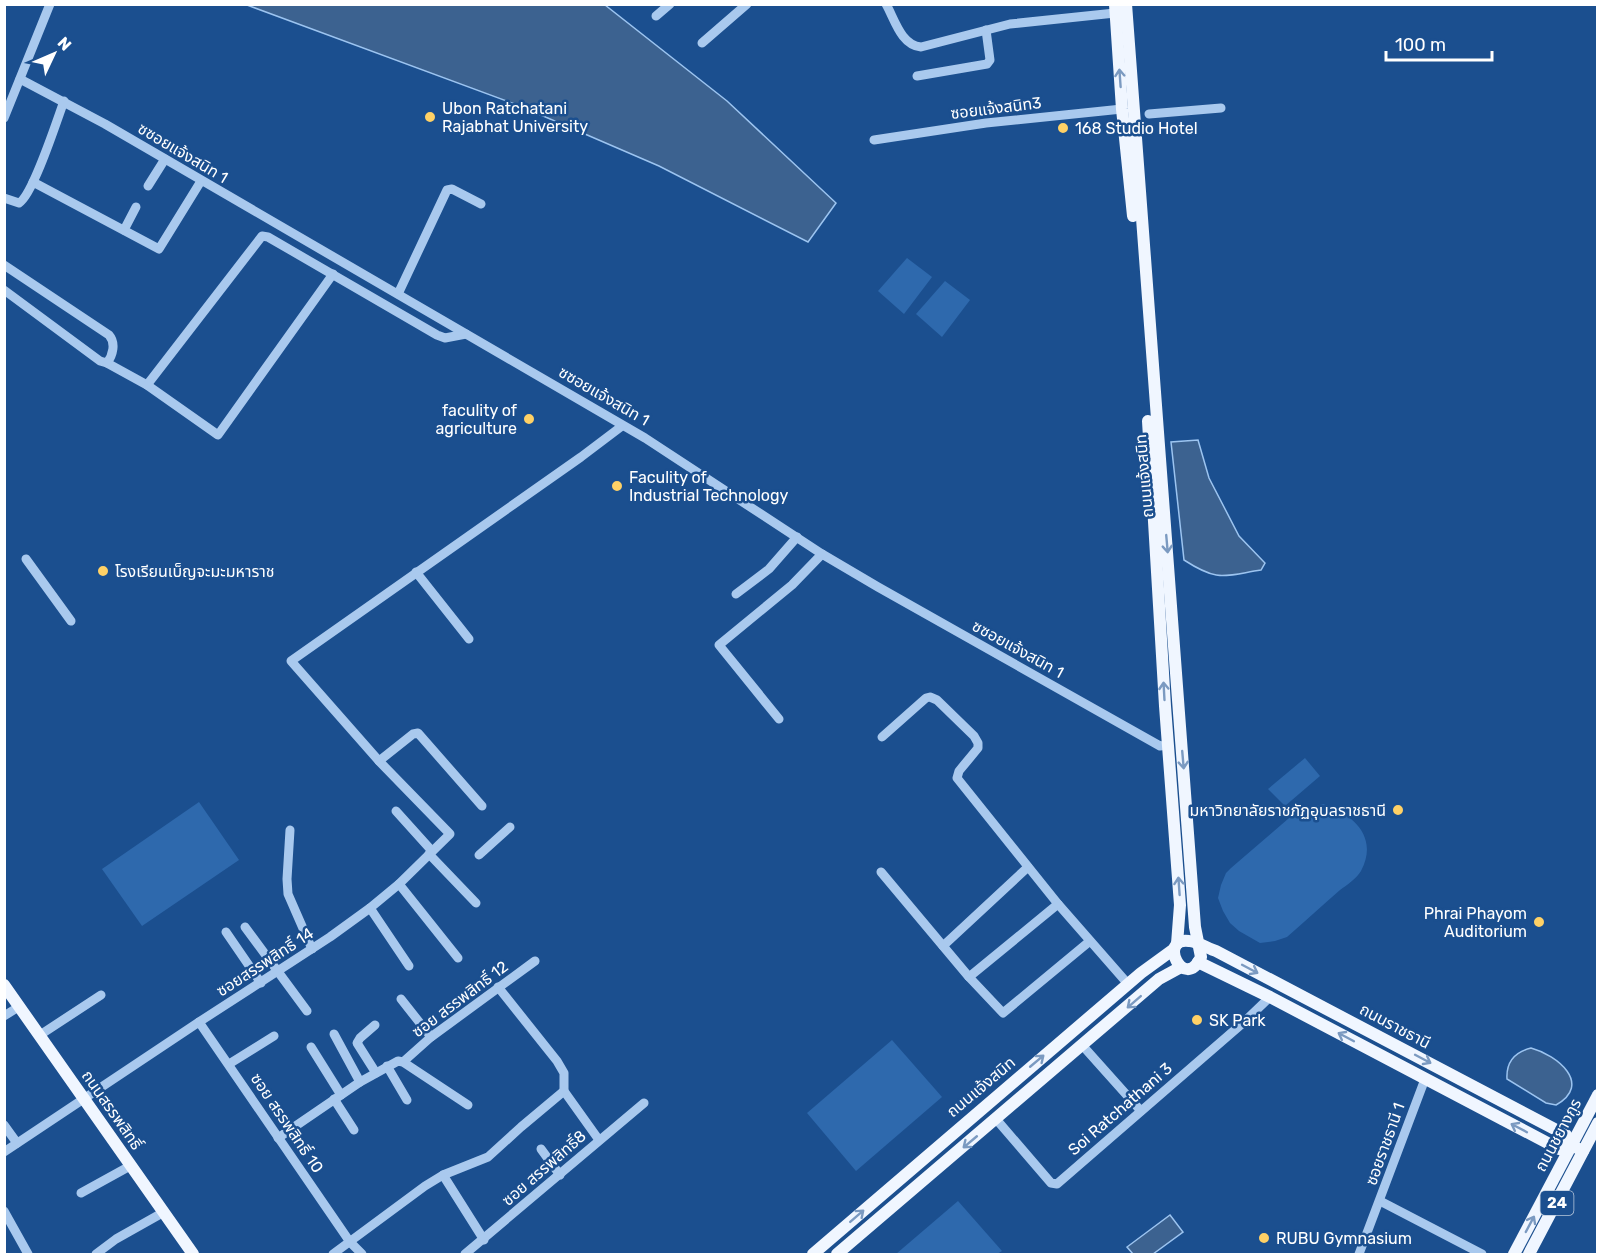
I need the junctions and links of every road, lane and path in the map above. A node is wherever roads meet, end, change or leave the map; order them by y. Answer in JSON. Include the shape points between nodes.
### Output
{"nodes":[{"id":1,"x":50,"y":4,"type":"edge"},
{"id":2,"x":669,"y":4,"type":"edge"},
{"id":3,"x":747,"y":4,"type":"edge"},
{"id":4,"x":886,"y":4,"type":"edge"},
{"id":5,"x":1126,"y":4,"type":"edge"},
{"id":6,"x":1115,"y":9,"type":"edge"},
{"id":7,"x":656,"y":16,"type":"dead end"},
{"id":8,"x":986,"y":30,"type":"junction"},
{"id":9,"x":702,"y":43,"type":"dead end"},
{"id":10,"x":916,"y":76,"type":"dead end"},
{"id":11,"x":20,"y":79,"type":"junction"},
{"id":12,"x":64,"y":101,"type":"junction"},
{"id":13,"x":1221,"y":108,"type":"dead end"},
{"id":14,"x":1122,"y":109,"type":"junction"},
{"id":15,"x":1149,"y":114,"type":"dead end"},
{"id":16,"x":4,"y":118,"type":"edge"},
{"id":17,"x":873,"y":140,"type":"dead end"},
{"id":18,"x":165,"y":159,"type":"junction"},
{"id":19,"x":201,"y":181,"type":"junction"},
{"id":20,"x":33,"y":182,"type":"junction"},
{"id":21,"x":148,"y":186,"type":"dead end"},
{"id":22,"x":4,"y":198,"type":"edge"},
{"id":23,"x":481,"y":204,"type":"dead end"},
{"id":24,"x":136,"y":207,"type":"dead end"},
{"id":25,"x":124,"y":230,"type":"junction"},
{"id":26,"x":4,"y":265,"type":"edge"},
{"id":27,"x":333,"y":274,"type":"junction"},
{"id":28,"x":4,"y":290,"type":"edge"},
{"id":29,"x":398,"y":294,"type":"junction"},
{"id":30,"x":466,"y":334,"type":"junction"},
{"id":31,"x":107,"y":363,"type":"junction"},
{"id":32,"x":147,"y":385,"type":"junction"},
{"id":33,"x":622,"y":426,"type":"junction"},
{"id":34,"x":797,"y":537,"type":"junction"},
{"id":35,"x":822,"y":554,"type":"junction"},
{"id":36,"x":26,"y":559,"type":"dead end"},
{"id":37,"x":416,"y":572,"type":"junction"},
{"id":38,"x":736,"y":594,"type":"dead end"},
{"id":39,"x":71,"y":621,"type":"dead end"},
{"id":40,"x":469,"y":639,"type":"dead end"},
{"id":41,"x":779,"y":719,"type":"dead end"},
{"id":42,"x":882,"y":737,"type":"dead end"},
{"id":43,"x":1168,"y":745,"type":"junction"},
{"id":44,"x":379,"y":761,"type":"junction"},
{"id":45,"x":482,"y":806,"type":"dead end"},
{"id":46,"x":396,"y":811,"type":"dead end"},
{"id":47,"x":510,"y":827,"type":"dead end"},
{"id":48,"x":290,"y":830,"type":"dead end"},
{"id":49,"x":431,"y":852,"type":"junction"},
{"id":50,"x":479,"y":855,"type":"dead end"},
{"id":51,"x":1028,"y":867,"type":"junction"},
{"id":52,"x":881,"y":872,"type":"dead end"},
{"id":53,"x":399,"y":884,"type":"junction"},
{"id":54,"x":476,"y":903,"type":"dead end"},
{"id":55,"x":1059,"y":904,"type":"junction"},
{"id":56,"x":370,"y":908,"type":"junction"},
{"id":57,"x":245,"y":927,"type":"dead end"},
{"id":58,"x":226,"y":932,"type":"dead end"},
{"id":59,"x":1090,"y":941,"type":"junction"},
{"id":60,"x":1197,"y":945,"type":"junction"},
{"id":61,"x":943,"y":946,"type":"junction"},
{"id":62,"x":1175,"y":947,"type":"junction"},
{"id":63,"x":312,"y":949,"type":"junction"},
{"id":64,"x":458,"y":958,"type":"dead end"},
{"id":65,"x":535,"y":961,"type":"dead end"},
{"id":66,"x":1198,"y":962,"type":"junction"},
{"id":67,"x":409,"y":966,"type":"dead end"},
{"id":68,"x":1181,"y":967,"type":"junction"},
{"id":69,"x":277,"y":973,"type":"junction"},
{"id":70,"x":969,"y":977,"type":"junction"},
{"id":71,"x":261,"y":983,"type":"junction"},
{"id":72,"x":1128,"y":984,"type":"junction"},
{"id":73,"x":1279,"y":984,"type":"junction"},
{"id":74,"x":4,"y":985,"type":"edge"},
{"id":75,"x":498,"y":987,"type":"junction"},
{"id":76,"x":101,"y":994,"type":"dead end"},
{"id":77,"x":1270,"y":997,"type":"junction"},
{"id":78,"x":401,"y":999,"type":"dead end"},
{"id":79,"x":20,"y":1006,"type":"junction"},
{"id":80,"x":307,"y":1011,"type":"dead end"},
{"id":81,"x":4,"y":1016,"type":"edge"},
{"id":82,"x":199,"y":1022,"type":"junction"},
{"id":83,"x":375,"y":1025,"type":"dead end"},
{"id":84,"x":334,"y":1034,"type":"dead end"},
{"id":85,"x":40,"y":1035,"type":"junction"},
{"id":86,"x":274,"y":1036,"type":"dead end"},
{"id":87,"x":432,"y":1037,"type":"junction"},
{"id":88,"x":1082,"y":1045,"type":"junction"},
{"id":89,"x":311,"y":1047,"type":"dead end"},
{"id":90,"x":403,"y":1062,"type":"junction"},
{"id":91,"x":229,"y":1064,"type":"junction"},
{"id":92,"x":387,"y":1066,"type":"junction"},
{"id":93,"x":376,"y":1073,"type":"junction"},
{"id":94,"x":1425,"y":1079,"type":"junction"},
{"id":95,"x":360,"y":1082,"type":"junction"},
{"id":96,"x":1010,"y":1084,"type":"junction"},
{"id":97,"x":564,"y":1091,"type":"junction"},
{"id":98,"x":1598,"y":1095,"type":"edge"},
{"id":99,"x":338,"y":1097,"type":"junction"},
{"id":100,"x":84,"y":1098,"type":"junction"},
{"id":101,"x":1021,"y":1098,"type":"junction"},
{"id":102,"x":407,"y":1100,"type":"dead end"},
{"id":103,"x":644,"y":1103,"type":"dead end"},
{"id":104,"x":468,"y":1105,"type":"dead end"},
{"id":105,"x":1141,"y":1111,"type":"junction"},
{"id":106,"x":996,"y":1119,"type":"junction"},
{"id":107,"x":1598,"y":1123,"type":"edge"},
{"id":108,"x":4,"y":1125,"type":"edge"},
{"id":109,"x":354,"y":1130,"type":"dead end"},
{"id":110,"x":278,"y":1138,"type":"junction"},
{"id":111,"x":1594,"y":1139,"type":"edge"},
{"id":112,"x":599,"y":1140,"type":"junction"},
{"id":113,"x":17,"y":1143,"type":"junction"},
{"id":114,"x":1577,"y":1148,"type":"junction"},
{"id":115,"x":541,"y":1149,"type":"dead end"},
{"id":116,"x":4,"y":1152,"type":"edge"},
{"id":117,"x":130,"y":1166,"type":"junction"},
{"id":118,"x":443,"y":1175,"type":"junction"},
{"id":119,"x":560,"y":1175,"type":"junction"},
{"id":120,"x":81,"y":1193,"type":"dead end"},
{"id":121,"x":1380,"y":1201,"type":"junction"},
{"id":122,"x":4,"y":1210,"type":"edge"},
{"id":123,"x":164,"y":1212,"type":"junction"},
{"id":124,"x":484,"y":1240,"type":"junction"},
{"id":125,"x":350,"y":1242,"type":"junction"},
{"id":126,"x":28,"y":1254,"type":"edge"},
{"id":127,"x":96,"y":1254,"type":"edge"},
{"id":128,"x":193,"y":1254,"type":"edge"},
{"id":129,"x":333,"y":1254,"type":"edge"},
{"id":130,"x":362,"y":1254,"type":"edge"},
{"id":131,"x":465,"y":1254,"type":"edge"},
{"id":132,"x":813,"y":1254,"type":"edge"},
{"id":133,"x":837,"y":1254,"type":"edge"},
{"id":134,"x":1359,"y":1254,"type":"edge"},
{"id":135,"x":1482,"y":1254,"type":"edge"},
{"id":136,"x":1514,"y":1254,"type":"edge"},
{"id":137,"x":1529,"y":1254,"type":"edge"}],
"edges":[{"from":1,"to":11,"type":"street"},
{"from":2,"to":7,"type":"street"},
{"from":3,"to":9,"type":"street"},
{"from":4,"to":8,"type":"street","via":[[905,41],[913,46]]},
{"from":5,"to":60,"type":"main road","name":"ถนนแจ้งสนิท","one_way":true},
{"from":6,"to":8,"type":"street"},
{"from":14,"to":6,"type":"main road","name":"ถนนแจ้งสนิท","one_way":true},
{"from":8,"to":10,"type":"street","via":[[990,60],[987,64]]},
{"from":11,"to":12,"type":"street","name":"ซซอยแจ้งสนิท 1"},
{"from":11,"to":16,"type":"street"},
{"from":12,"to":18,"type":"street","name":"ซซอยแจ้งสนิท 1"},
{"from":12,"to":20,"type":"street"},
{"from":13,"to":15,"type":"street"},
{"from":14,"to":17,"type":"street","name":"ซอยแจ้งสนิท3"},
{"from":43,"to":14,"type":"main road","name":"ถนนแจ้งสนิท","one_way":true,"via":[[1143,325]]},
{"from":18,"to":19,"type":"street","name":"ซซอยแจ้งสนิท 1"},
{"from":18,"to":21,"type":"street"},
{"from":19,"to":25,"type":"street","via":[[159,249]]},
{"from":19,"to":29,"type":"street","name":"ซซอยแจ้งสนิท 1"},
{"from":20,"to":22,"type":"street","via":[[22,201]]},
{"from":20,"to":25,"type":"street"},
{"from":23,"to":29,"type":"street","via":[[447,190]]},
{"from":24,"to":25,"type":"street"},
{"from":26,"to":31,"type":"street","via":[[109,335],[113,345]]},
{"from":27,"to":30,"type":"street","via":[[438,335],[445,338]]},
{"from":27,"to":32,"type":"street","via":[[262,236]]},
{"from":27,"to":32,"type":"street","via":[[218,435]]},
{"from":28,"to":31,"type":"street"},
{"from":29,"to":30,"type":"street","name":"ซซอยแจ้งสนิท 1"},
{"from":30,"to":33,"type":"street","name":"ซซอยแจ้งสนิท 1"},
{"from":31,"to":32,"type":"street"},
{"from":33,"to":34,"type":"street","name":"ซซอยแจ้งสนิท 1"},
{"from":33,"to":37,"type":"street"},
{"from":34,"to":35,"type":"street","name":"ซซอยแจ้งสนิท 1"},
{"from":34,"to":38,"type":"street","via":[[769,569]]},
{"from":35,"to":41,"type":"street","via":[[792,585],[719,645]]},
{"from":35,"to":43,"type":"street","name":"ซซอยแจ้งสนิท 1","via":[[1160,746]]},
{"from":36,"to":39,"type":"street"},
{"from":37,"to":40,"type":"street"},
{"from":37,"to":44,"type":"street","via":[[291,661]]},
{"from":42,"to":51,"type":"street","via":[[926,698],[937,700],[978,743],[957,778]]},
{"from":62,"to":43,"type":"main road","name":"ถนนแจ้งสนิท","one_way":true,"via":[[1180,906]]},
{"from":44,"to":45,"type":"street","via":[[418,733]]},
{"from":44,"to":49,"type":"street","name":"ซอยสรรพสิทธิ์ 14","via":[[450,834]]},
{"from":46,"to":49,"type":"street"},
{"from":47,"to":50,"type":"street"},
{"from":48,"to":63,"type":"street","via":[[288,894]]},
{"from":49,"to":53,"type":"street","name":"ซอยสรรพสิทธิ์ 14"},
{"from":49,"to":54,"type":"street"},
{"from":51,"to":55,"type":"street"},
{"from":51,"to":61,"type":"street"},
{"from":52,"to":61,"type":"street"},
{"from":53,"to":56,"type":"street","name":"ซอยสรรพสิทธิ์ 14"},
{"from":53,"to":64,"type":"street"},
{"from":55,"to":59,"type":"street"},
{"from":55,"to":70,"type":"street"},
{"from":56,"to":63,"type":"street","name":"ซอยสรรพสิทธิ์ 14"},
{"from":56,"to":67,"type":"street"},
{"from":57,"to":69,"type":"street"},
{"from":58,"to":71,"type":"street"},
{"from":59,"to":70,"type":"street","via":[[1003,1013]]},
{"from":59,"to":72,"type":"street"},
{"from":60,"to":62,"type":"main road","via":[[1189,940]]},
{"from":60,"to":66,"type":"main road"},
{"from":60,"to":73,"type":"main road","name":"ถนนราชธานี","one_way":true},
{"from":61,"to":70,"type":"street"},
{"from":62,"to":68,"type":"main road","via":[[1173,956]]},
{"from":62,"to":72,"type":"main road","name":"ถนนแจ้งสนิท"},
{"from":63,"to":69,"type":"street","name":"ซอยสรรพสิทธิ์ 14"},
{"from":65,"to":75,"type":"street","name":"ซอย สรรพสิทธิ์ 12"},
{"from":66,"to":68,"type":"main road","via":[[1187,969]]},
{"from":66,"to":77,"type":"main road","name":"ถนนราชธานี"},
{"from":68,"to":88,"type":"main road","name":"ถนนแจ้งสนิท","one_way":true,"via":[[1159,979]]},
{"from":69,"to":71,"type":"street","name":"ซอยสรรพสิทธิ์ 14"},
{"from":69,"to":80,"type":"street"},
{"from":71,"to":82,"type":"street","name":"ซอยสรรพสิทธิ์ 14"},
{"from":96,"to":72,"type":"main road","name":"ถนนแจ้งสนิท","one_way":true},
{"from":73,"to":77,"type":"main road"},
{"from":73,"to":114,"type":"main road","name":"ถนนราชธานี","one_way":true,"via":[[1566,1135]]},
{"from":74,"to":79,"type":"main road","name":"ถนนสรรพสิทธิ์"},
{"from":75,"to":87,"type":"street","name":"ซอย สรรพสิทธิ์ 12"},
{"from":75,"to":97,"type":"street","via":[[557,1061],[564,1073]]},
{"from":76,"to":85,"type":"street"},
{"from":94,"to":77,"type":"main road","name":"ถนนราชธานี","one_way":true},
{"from":77,"to":105,"type":"street","name":"Soi Ratchathani 3"},
{"from":78,"to":87,"type":"street"},
{"from":79,"to":81,"type":"street"},
{"from":79,"to":85,"type":"main road","name":"ถนนสรรพสิทธิ์"},
{"from":82,"to":91,"type":"street","name":"ซอย สรรพสิทธิ์ 10"},
{"from":82,"to":100,"type":"street","name":"ซอยสรรพสิทธิ์ 14"},
{"from":83,"to":93,"type":"street","via":[[357,1043]]},
{"from":84,"to":95,"type":"street"},
{"from":85,"to":100,"type":"main road","name":"ถนนสรรพสิทธิ์"},
{"from":86,"to":91,"type":"street"},
{"from":87,"to":90,"type":"street","name":"ซอย สรรพสิทธิ์ 12"},
{"from":88,"to":101,"type":"main road","name":"ถนนแจ้งสนิท"},
{"from":88,"to":105,"type":"street"},
{"from":89,"to":99,"type":"street"},
{"from":90,"to":92,"type":"street","name":"ซอย สรรพสิทธิ์ 12"},
{"from":90,"to":104,"type":"street"},
{"from":91,"to":110,"type":"street","name":"ซอย สรรพสิทธิ์ 10"},
{"from":92,"to":93,"type":"street","name":"ซอย สรรพสิทธิ์ 12"},
{"from":92,"to":102,"type":"street"},
{"from":93,"to":95,"type":"street","name":"ซอย สรรพสิทธิ์ 12"},
{"from":114,"to":94,"type":"main road","name":"ถนนราชธานี","one_way":true,"via":[[1559,1149]]},
{"from":94,"to":121,"type":"street","name":"ซอยราชธานี 1"},
{"from":95,"to":99,"type":"street","name":"ซอย สรรพสิทธิ์ 12"},
{"from":96,"to":101,"type":"street"},
{"from":132,"to":96,"type":"main road","name":"ถนนแจ้งสนิท","one_way":true},
{"from":97,"to":112,"type":"street"},
{"from":97,"to":118,"type":"street","via":[[488,1157]]},
{"from":98,"to":114,"type":"main road","name":"ถนนชยางกูร"},
{"from":99,"to":109,"type":"street"},
{"from":99,"to":110,"type":"street","name":"ซอย สรรพสิทธิ์ 12"},
{"from":100,"to":113,"type":"street","name":"ซอยสรรพสิทธิ์ 14"},
{"from":100,"to":117,"type":"main road","name":"ถนนสรรพสิทธิ์"},
{"from":101,"to":106,"type":"main road","name":"ถนนแจ้งสนิท"},
{"from":103,"to":112,"type":"street","name":"ซอย สรรพสิทธิ์8"},
{"from":105,"to":106,"type":"street","name":"Soi Ratchathani 3","via":[[1057,1184],[1051,1183]]},
{"from":106,"to":133,"type":"main road","name":"ถนนแจ้งสนิท","one_way":true},
{"from":107,"to":111,"type":"main road","name":"ถนนชยางกูร"},
{"from":108,"to":113,"type":"street"},
{"from":110,"to":125,"type":"street","name":"ซอย สรรพสิทธิ์ 10"},
{"from":111,"to":114,"type":"main road","name":"ถนนชยางกูร"},
{"from":112,"to":119,"type":"street","name":"ซอย สรรพสิทธิ์8"},
{"from":113,"to":116,"type":"street","name":"ซอยสรรพสิทธิ์ 14"},
{"from":136,"to":114,"type":"main road","name":"ถนนชยางกูร","number":"24","one_way":true},
{"from":114,"to":137,"type":"main road","name":"ถนนชยางกูร","number":"24"},
{"from":115,"to":119,"type":"street"},
{"from":117,"to":120,"type":"street"},
{"from":117,"to":123,"type":"main road","name":"ถนนสรรพสิทธิ์"},
{"from":118,"to":124,"type":"street"},
{"from":118,"to":125,"type":"street"},
{"from":119,"to":124,"type":"street","name":"ซอย สรรพสิทธิ์8"},
{"from":121,"to":134,"type":"street","name":"ซอยราชธานี 1"},
{"from":121,"to":135,"type":"street"},
{"from":122,"to":126,"type":"street"},
{"from":123,"to":127,"type":"street"},
{"from":123,"to":128,"type":"main road","name":"ถนนสรรพสิทธิ์"},
{"from":124,"to":131,"type":"street","name":"ซอย สรรพสิทธิ์8"},
{"from":125,"to":129,"type":"street"},
{"from":125,"to":130,"type":"street","name":"ซอย สรรพสิทธิ์ 10"}]}
